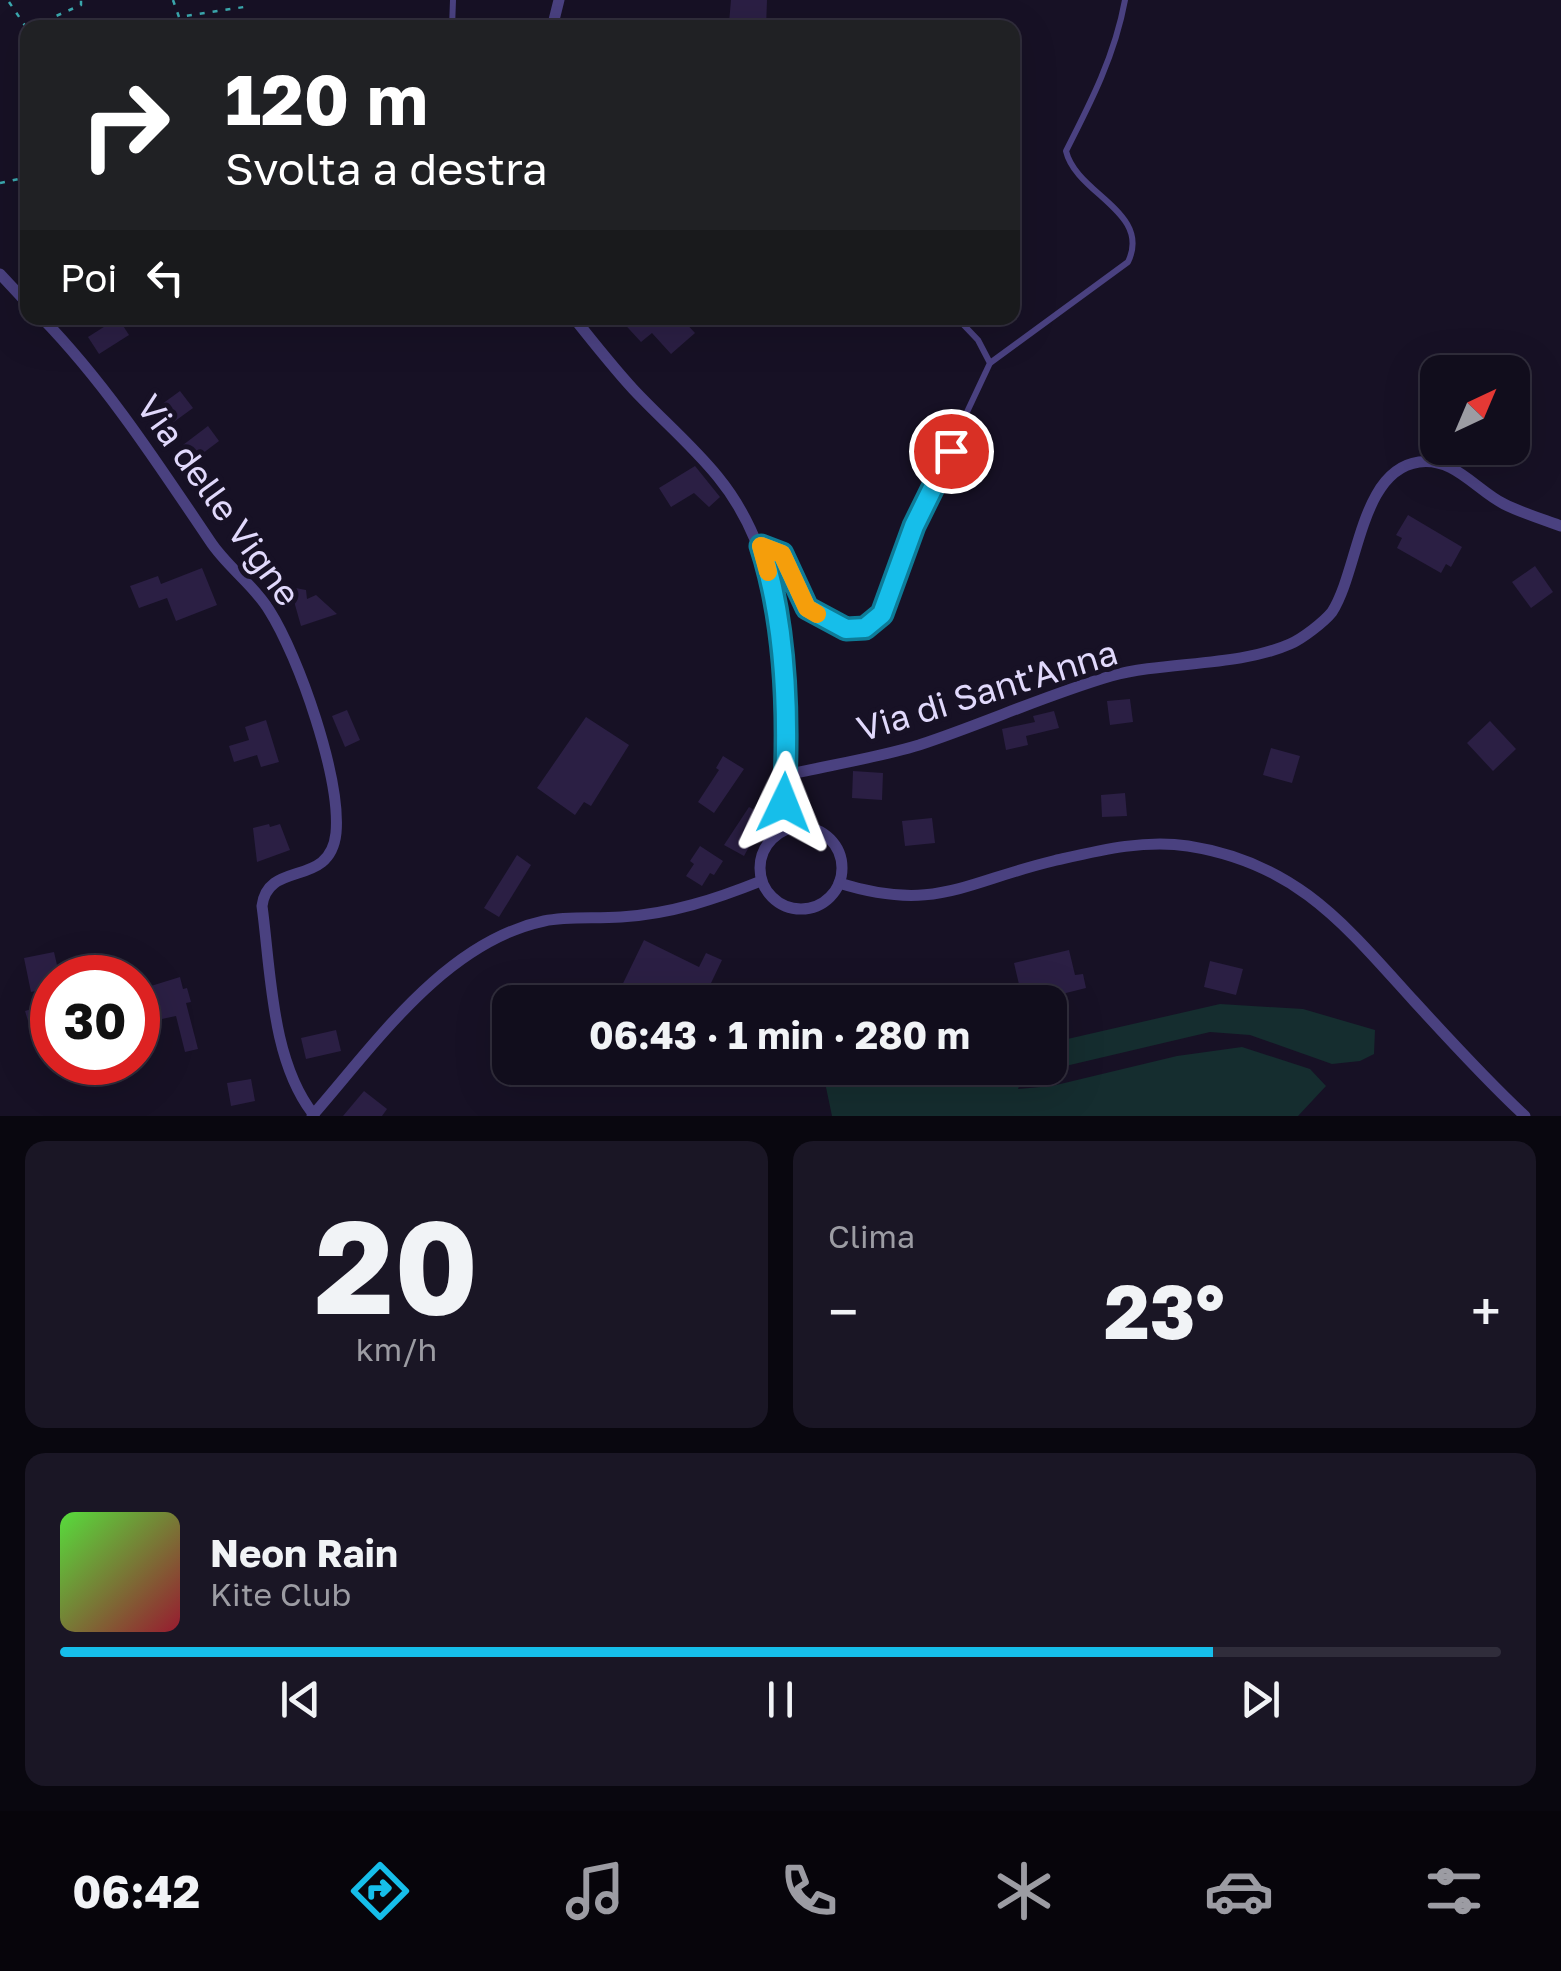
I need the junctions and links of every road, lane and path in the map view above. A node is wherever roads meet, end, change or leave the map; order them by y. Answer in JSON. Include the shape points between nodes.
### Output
{"nodes":[{"id":1,"x":81,"y":0,"type":"edge"},
{"id":2,"x":172,"y":0,"type":"edge"},
{"id":3,"x":244,"y":0,"type":"edge"},
{"id":4,"x":1124,"y":0,"type":"edge"},
{"id":5,"x":9,"y":2,"type":"dead end"},
{"id":6,"x":21,"y":20,"type":"edge"},
{"id":7,"x":55,"y":20,"type":"edge"},
{"id":8,"x":0,"y":274,"type":"edge"},
{"id":9,"x":20,"y":295,"type":"edge"},
{"id":10,"x":48,"y":325,"type":"edge"},
{"id":11,"x":580,"y":325,"type":"edge"},
{"id":12,"x":963,"y":325,"type":"edge"},
{"id":13,"x":990,"y":363,"type":"junction"},
{"id":14,"x":1561,"y":526,"type":"edge"},
{"id":15,"x":761,"y":546,"type":"junction"},
{"id":16,"x":786,"y":776,"type":"junction"},
{"id":17,"x":783,"y":831,"type":"junction"},
{"id":18,"x":762,"y":881,"type":"junction"},
{"id":19,"x":840,"y":883,"type":"junction"},
{"id":20,"x":313,"y":1115,"type":"edge"},
{"id":21,"x":1525,"y":1116,"type":"edge"}],
"edges":[{"from":1,"to":7,"type":"path"},
{"from":2,"to":3,"type":"path","via":[[178,17],[244,8]]},
{"from":4,"to":13,"type":"lane","via":[[1096,92],[1066,150],[1089,187],[1134,232],[1134,249],[1128,262]]},
{"from":5,"to":6,"type":"path"},
{"from":8,"to":9,"type":"street"},
{"from":10,"to":20,"type":"street","name":"Via delle Vigne","via":[[114,402],[216,551],[274,619],[314,718],[336,820],[331,851],[313,870],[272,883],[262,906],[274,1010],[298,1096]]},
{"from":11,"to":15,"type":"street","via":[[719,478]]},
{"from":12,"to":13,"type":"lane"},
{"from":13,"to":15,"type":"lane","via":[[914,526],[882,614],[865,628],[846,629],[807,608],[782,554]]},
{"from":14,"to":16,"type":"street","name":"Via di Sant'Anna","via":[[1503,504],[1453,468],[1422,462],[1401,468],[1376,492],[1330,614],[1291,644],[1114,676],[915,746]]},
{"from":15,"to":16,"type":"street","via":[[779,630]]},
{"from":16,"to":17,"type":"street"},
{"from":17,"to":18,"type":"street","via":[[766,846]]},
{"from":17,"to":19,"type":"street","via":[[823,834],[840,856]]},
{"from":18,"to":19,"type":"street","via":[[776,901],[800,910],[824,903]]},
{"from":18,"to":20,"type":"street","via":[[685,908],[542,922],[498,939],[430,987]]},
{"from":19,"to":21,"type":"street","via":[[890,896],[939,894],[1144,844],[1187,845],[1253,862],[1342,921]]}]}
